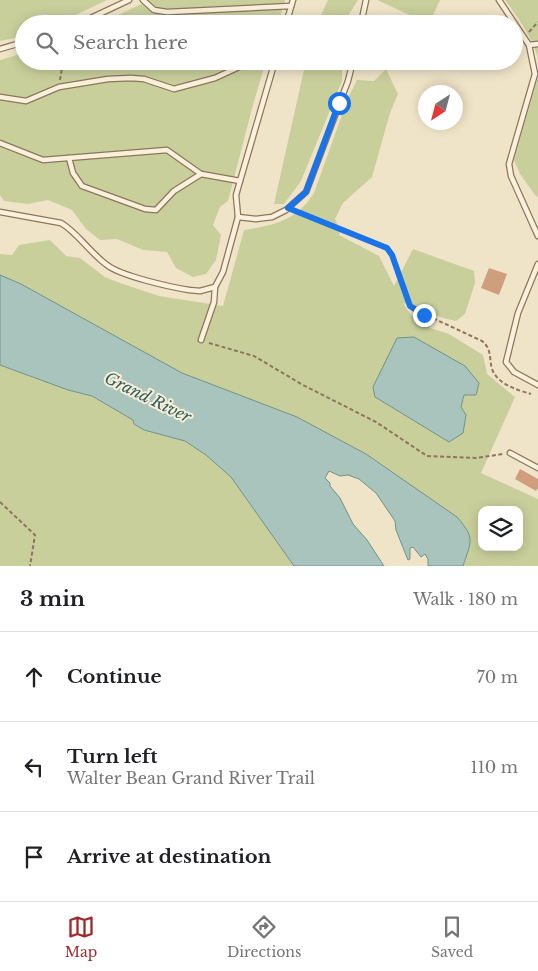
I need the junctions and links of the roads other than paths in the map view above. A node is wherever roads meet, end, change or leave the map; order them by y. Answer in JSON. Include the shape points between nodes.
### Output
{"nodes":[{"id":1,"x":129,"y":0,"type":"edge"},
{"id":2,"x":143,"y":0,"type":"edge"},
{"id":3,"x":293,"y":0,"type":"edge"},
{"id":4,"x":366,"y":0,"type":"edge"},
{"id":5,"x":499,"y":0,"type":"edge"},
{"id":6,"x":292,"y":6,"type":"junction"},
{"id":7,"x":97,"y":15,"type":"edge"},
{"id":8,"x":289,"y":15,"type":"edge"},
{"id":9,"x":363,"y":15,"type":"edge"},
{"id":10,"x":509,"y":15,"type":"edge"},
{"id":11,"x":523,"y":36,"type":"edge"},
{"id":12,"x":538,"y":44,"type":"edge"},
{"id":13,"x":15,"y":45,"type":"edge"},
{"id":14,"x":530,"y":45,"type":"junction"},
{"id":15,"x":0,"y":49,"type":"edge"},
{"id":16,"x":232,"y":70,"type":"edge"},
{"id":17,"x":272,"y":70,"type":"edge"},
{"id":18,"x":351,"y":70,"type":"edge"},
{"id":19,"x":0,"y":97,"type":"edge"},
{"id":20,"x":0,"y":142,"type":"edge"},
{"id":21,"x":69,"y":158,"type":"junction"},
{"id":22,"x":201,"y":174,"type":"junction"},
{"id":23,"x":240,"y":181,"type":"junction"},
{"id":24,"x":0,"y":212,"type":"edge"},
{"id":25,"x":238,"y":216,"type":"junction"},
{"id":26,"x":538,"y":236,"type":"edge"},
{"id":27,"x":538,"y":264,"type":"edge"},
{"id":28,"x":216,"y":287,"type":"junction"},
{"id":29,"x":201,"y":340,"type":"road end"},
{"id":30,"x":538,"y":385,"type":"edge"},
{"id":31,"x":510,"y":452,"type":"road end"},
{"id":32,"x":538,"y":468,"type":"edge"}],
"edges":[{"from":1,"to":7,"type":"lane"},
{"from":2,"to":6,"type":"lane","via":[[154,10],[167,12]]},
{"from":3,"to":6,"type":"lane"},
{"from":4,"to":9,"type":"lane"},
{"from":5,"to":10,"type":"lane"},
{"from":6,"to":8,"type":"lane"},
{"from":11,"to":14,"type":"lane"},
{"from":12,"to":14,"type":"lane"},
{"from":13,"to":15,"type":"lane"},
{"from":14,"to":26,"type":"lane","via":[[535,74],[509,164],[511,176]]},
{"from":16,"to":19,"type":"lane","via":[[215,78],[174,88],[144,79],[108,79],[59,87],[26,101]]},
{"from":17,"to":23,"type":"lane"},
{"from":18,"to":25,"type":"lane","via":[[306,192],[272,217]]},
{"from":20,"to":21,"type":"lane","via":[[42,160]]},
{"from":21,"to":22,"type":"lane","via":[[167,150]]},
{"from":21,"to":22,"type":"lane","via":[[73,173],[82,186],[145,209],[156,210],[174,191]]},
{"from":22,"to":23,"type":"lane"},
{"from":23,"to":25,"type":"lane","via":[[236,195]]},
{"from":24,"to":28,"type":"lane","via":[[61,223],[108,266],[124,273],[189,290]]},
{"from":25,"to":28,"type":"lane","via":[[224,272]]},
{"from":27,"to":30,"type":"lane","via":[[518,312],[506,362],[514,372]]},
{"from":28,"to":29,"type":"lane"},
{"from":31,"to":32,"type":"lane"}]}
